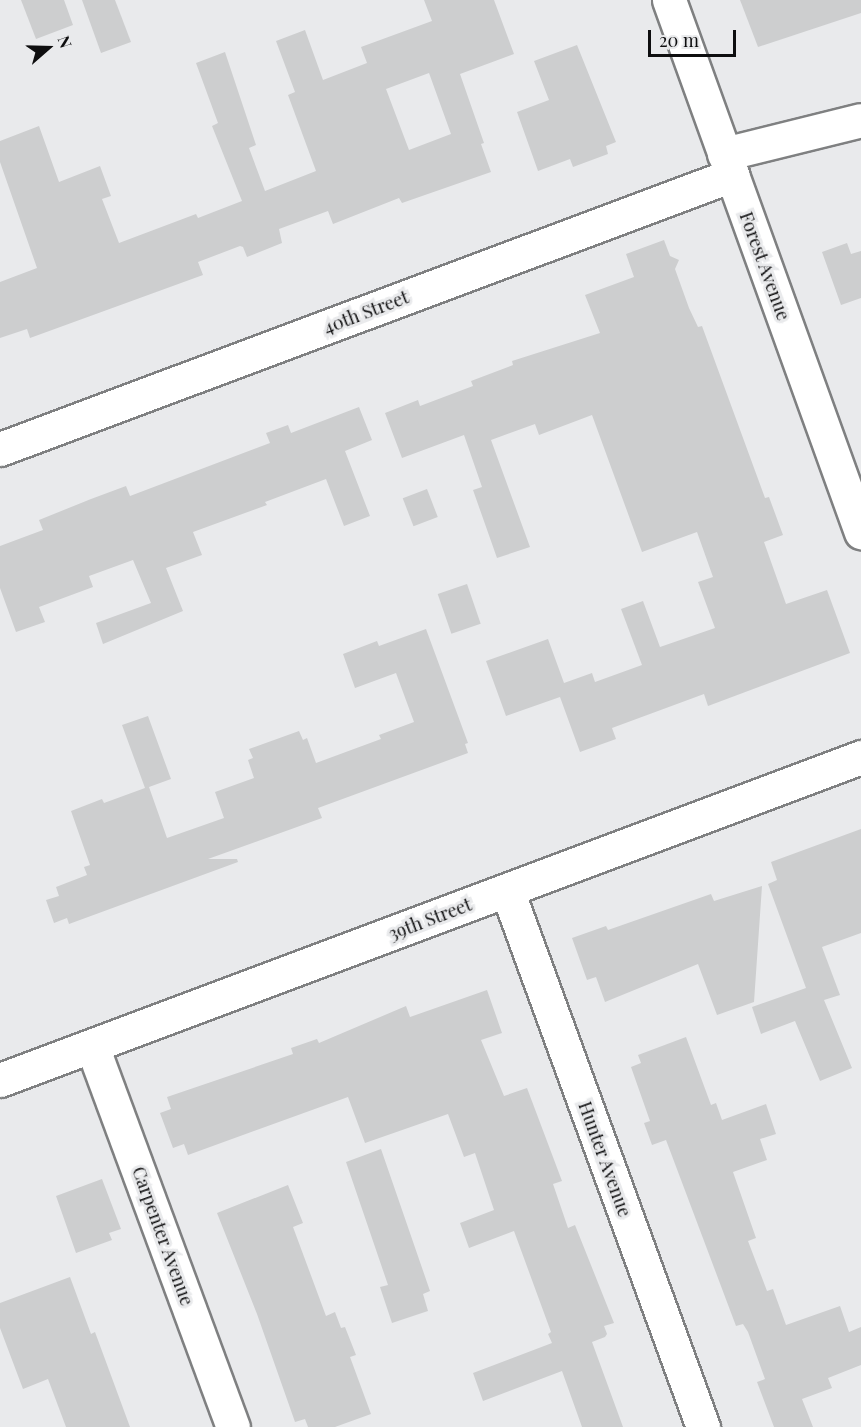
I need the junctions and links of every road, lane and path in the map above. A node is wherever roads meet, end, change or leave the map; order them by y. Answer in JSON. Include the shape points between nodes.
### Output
{"nodes":[{"id":1,"x":669,"y":0,"type":"edge"},
{"id":2,"x":861,"y":120,"type":"edge"},
{"id":3,"x":728,"y":165,"type":"junction"},
{"id":4,"x":0,"y":449,"type":"edge"},
{"id":5,"x":861,"y":532,"type":"edge"},
{"id":6,"x":861,"y":758,"type":"edge"},
{"id":7,"x":507,"y":890,"type":"junction"},
{"id":8,"x":92,"y":1046,"type":"junction"},
{"id":9,"x":0,"y":1080,"type":"edge"},
{"id":10,"x":233,"y":1427,"type":"edge"},
{"id":11,"x":703,"y":1427,"type":"edge"}],
"edges":[{"from":1,"to":3,"type":"street","name":"Forest Avenue"},
{"from":2,"to":3,"type":"street","name":"40th Street"},
{"from":3,"to":4,"type":"street","name":"40th Street"},
{"from":3,"to":5,"type":"street","name":"Forest Avenue"},
{"from":6,"to":7,"type":"street","name":"39th Street"},
{"from":7,"to":8,"type":"street","name":"39th Street"},
{"from":7,"to":11,"type":"street","name":"Hunter Avenue"},
{"from":8,"to":9,"type":"street","name":"39th Street"},
{"from":8,"to":10,"type":"street","name":"Carpenter Avenue"}]}
